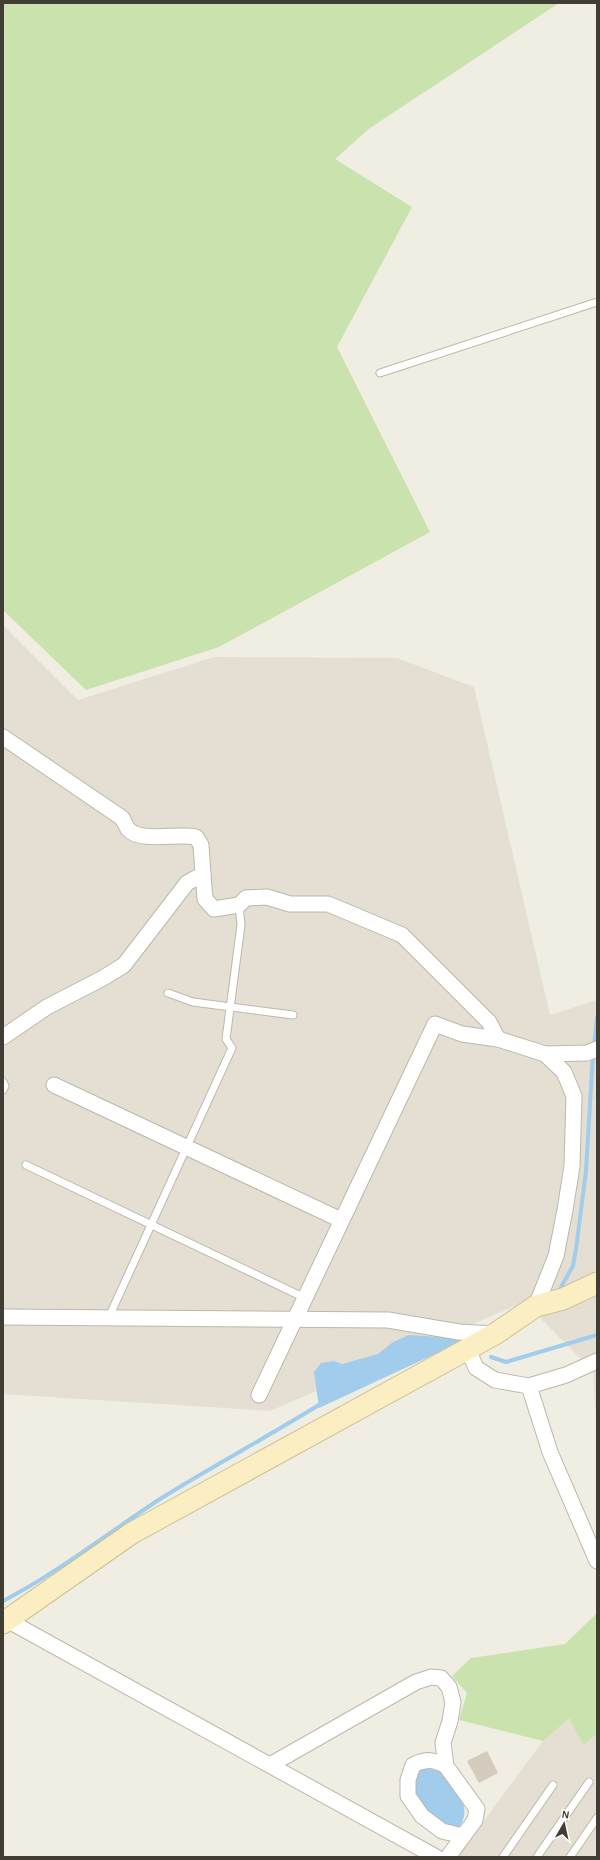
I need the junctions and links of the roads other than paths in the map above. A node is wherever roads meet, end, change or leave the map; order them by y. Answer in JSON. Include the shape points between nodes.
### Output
{"nodes":[{"id":1,"x":597,"y":302,"type":"edge"},
{"id":2,"x":380,"y":373,"type":"dead end"},
{"id":3,"x":3,"y":737,"type":"edge"},
{"id":4,"x":203,"y":874,"type":"junction"},
{"id":5,"x":239,"y":905,"type":"junction"},
{"id":6,"x":168,"y":993,"type":"dead end"},
{"id":7,"x":230,"y":1007,"type":"junction"},
{"id":8,"x":293,"y":1015,"type":"dead end"},
{"id":9,"x":3,"y":1037,"type":"edge"},
{"id":10,"x":498,"y":1039,"type":"junction"},
{"id":11,"x":592,"y":1051,"type":"edge"},
{"id":12,"x":545,"y":1054,"type":"junction"},
{"id":13,"x":3,"y":1082,"type":"edge"},
{"id":14,"x":54,"y":1085,"type":"dead end"},
{"id":15,"x":3,"y":1090,"type":"edge"},
{"id":16,"x":187,"y":1147,"type":"junction"},
{"id":17,"x":26,"y":1165,"type":"dead end"},
{"id":18,"x":341,"y":1220,"type":"junction"},
{"id":19,"x":151,"y":1225,"type":"junction"},
{"id":20,"x":597,"y":1283,"type":"edge"},
{"id":21,"x":305,"y":1298,"type":"junction"},
{"id":22,"x":536,"y":1306,"type":"junction"},
{"id":23,"x":3,"y":1316,"type":"edge"},
{"id":24,"x":108,"y":1319,"type":"junction"},
{"id":25,"x":295,"y":1319,"type":"junction"},
{"id":26,"x":495,"y":1334,"type":"junction"},
{"id":27,"x":468,"y":1349,"type":"junction"},
{"id":28,"x":597,"y":1361,"type":"edge"},
{"id":29,"x":529,"y":1386,"type":"junction"},
{"id":30,"x":259,"y":1395,"type":"dead end"},
{"id":31,"x":597,"y":1561,"type":"edge"},
{"id":32,"x":5,"y":1621,"type":"edge"},
{"id":33,"x":270,"y":1766,"type":"junction"},
{"id":34,"x":446,"y":1766,"type":"junction"},
{"id":35,"x":589,"y":1782,"type":"dead end"},
{"id":36,"x":553,"y":1785,"type":"dead end"},
{"id":37,"x":597,"y":1818,"type":"edge"},
{"id":38,"x":463,"y":1836,"type":"junction"},
{"id":39,"x":436,"y":1857,"type":"edge"},
{"id":40,"x":448,"y":1857,"type":"edge"},
{"id":41,"x":503,"y":1857,"type":"edge"},
{"id":42,"x":537,"y":1857,"type":"edge"},
{"id":43,"x":570,"y":1857,"type":"edge"}],
"edges":[{"from":1,"to":2,"type":"lane"},
{"from":3,"to":4,"type":"street","via":[[122,818],[129,830],[138,835],[152,837],[185,834],[196,837],[201,845]]},
{"from":4,"to":5,"type":"street","via":[[205,899],[214,909]]},
{"from":4,"to":9,"type":"street","via":[[187,883],[124,965],[47,1007]]},
{"from":5,"to":7,"type":"lane","via":[[241,925]]},
{"from":5,"to":10,"type":"street","via":[[246,898],[268,897],[290,904],[328,904],[402,935],[489,1022]]},
{"from":6,"to":7,"type":"lane","via":[[193,1002]]},
{"from":7,"to":8,"type":"lane"},
{"from":7,"to":16,"type":"lane","via":[[226,1039],[232,1048]]},
{"from":10,"to":12,"type":"street"},
{"from":10,"to":18,"type":"street","via":[[462,1034],[435,1024]]},
{"from":11,"to":12,"type":"street"},
{"from":12,"to":22,"type":"street","via":[[564,1072],[574,1096],[572,1158],[556,1256]]},
{"from":13,"to":15,"type":"lane"},
{"from":14,"to":16,"type":"street"},
{"from":16,"to":18,"type":"street"},
{"from":16,"to":19,"type":"lane"},
{"from":17,"to":19,"type":"lane"},
{"from":18,"to":21,"type":"street"},
{"from":19,"to":21,"type":"lane"},
{"from":19,"to":24,"type":"lane"},
{"from":20,"to":22,"type":"street","via":[[563,1299]]},
{"from":21,"to":25,"type":"street"},
{"from":22,"to":26,"type":"street"},
{"from":23,"to":24,"type":"street"},
{"from":24,"to":25,"type":"street"},
{"from":25,"to":26,"type":"street","via":[[388,1320],[459,1332]]},
{"from":25,"to":30,"type":"street"},
{"from":26,"to":27,"type":"street"},
{"from":27,"to":29,"type":"street","via":[[476,1368],[495,1380]]},
{"from":27,"to":32,"type":"street","via":[[132,1533]]},
{"from":28,"to":29,"type":"street","via":[[566,1375]]},
{"from":29,"to":31,"type":"street","via":[[550,1452]]},
{"from":32,"to":33,"type":"street"},
{"from":33,"to":34,"type":"street","via":[[416,1682],[431,1677],[441,1678],[449,1686],[453,1702],[443,1743]]},
{"from":33,"to":39,"type":"street"},
{"from":34,"to":38,"type":"street","via":[[477,1809],[475,1820]]},
{"from":34,"to":38,"type":"street","via":[[436,1760],[425,1759],[413,1765],[408,1780],[408,1796],[422,1816],[442,1831]]},
{"from":35,"to":42,"type":"lane"},
{"from":36,"to":41,"type":"lane"},
{"from":37,"to":43,"type":"lane"},
{"from":38,"to":40,"type":"street"}]}
